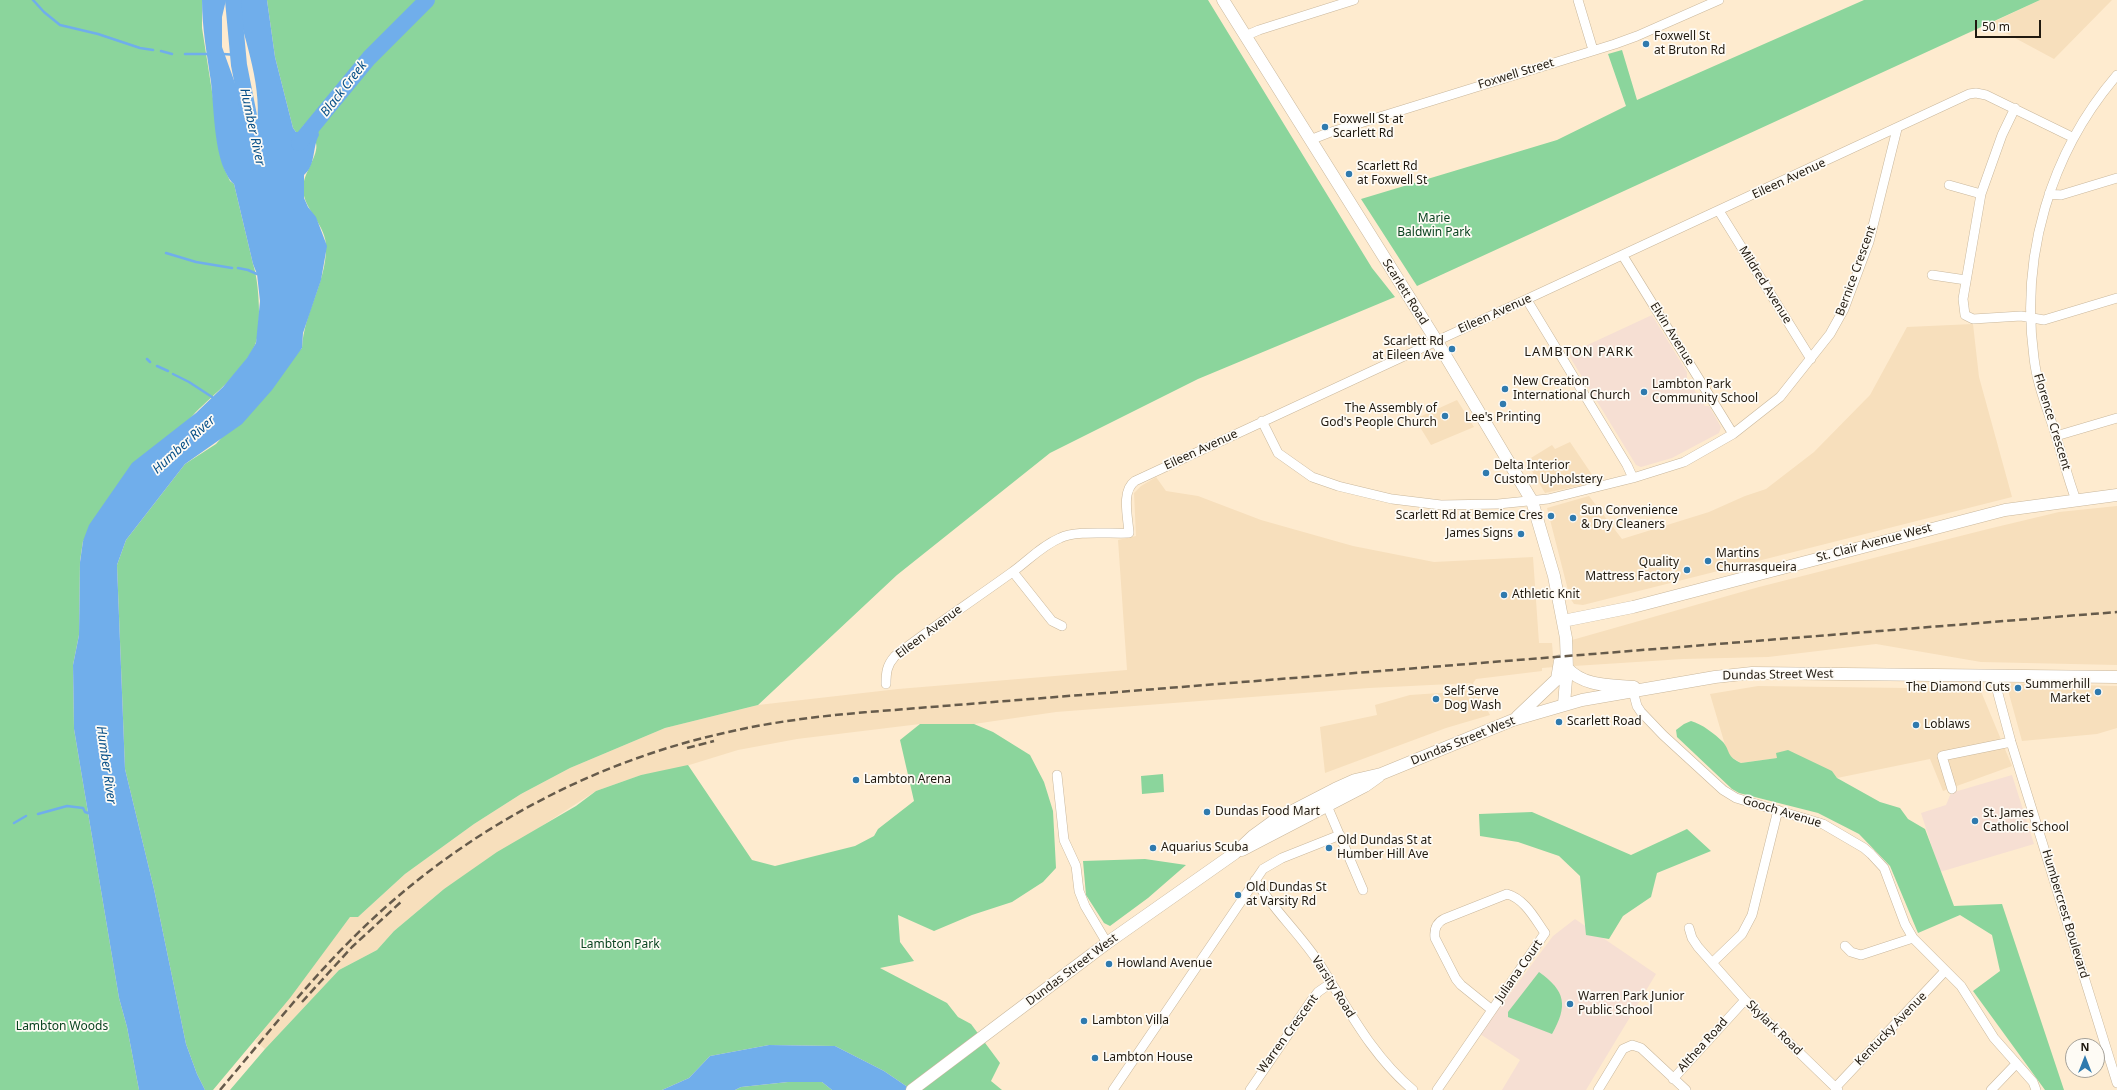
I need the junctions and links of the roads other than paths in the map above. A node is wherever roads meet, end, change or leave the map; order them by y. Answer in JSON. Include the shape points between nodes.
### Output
{"nodes":[{"id":1,"x":1223,"y":0,"type":"edge"},
{"id":2,"x":1354,"y":0,"type":"edge"},
{"id":3,"x":1578,"y":0,"type":"edge"},
{"id":4,"x":1719,"y":0,"type":"edge"},
{"id":5,"x":1703,"y":3,"type":"edge"},
{"id":6,"x":1245,"y":36,"type":"junction"},
{"id":7,"x":1593,"y":50,"type":"junction"},
{"id":8,"x":2117,"y":75,"type":"edge"},
{"id":9,"x":2016,"y":108,"type":"junction"},
{"id":10,"x":1897,"y":129,"type":"junction"},
{"id":11,"x":2072,"y":137,"type":"junction"},
{"id":12,"x":1310,"y":140,"type":"junction"},
{"id":13,"x":2117,"y":178,"type":"edge"},
{"id":14,"x":1949,"y":185,"type":"dead end"},
{"id":15,"x":1981,"y":194,"type":"junction"},
{"id":16,"x":2049,"y":194,"type":"junction"},
{"id":17,"x":1719,"y":211,"type":"junction"},
{"id":18,"x":1623,"y":256,"type":"junction"},
{"id":19,"x":1932,"y":275,"type":"dead end"},
{"id":20,"x":1966,"y":280,"type":"junction"},
{"id":21,"x":2117,"y":298,"type":"edge"},
{"id":22,"x":1527,"y":300,"type":"junction"},
{"id":23,"x":2031,"y":318,"type":"junction"},
{"id":24,"x":1436,"y":340,"type":"junction"},
{"id":25,"x":1811,"y":359,"type":"junction"},
{"id":26,"x":2117,"y":418,"type":"edge"},
{"id":27,"x":1262,"y":421,"type":"junction"},
{"id":28,"x":1733,"y":434,"type":"junction"},
{"id":29,"x":2056,"y":436,"type":"junction"},
{"id":30,"x":1633,"y":478,"type":"junction"},
{"id":31,"x":2117,"y":495,"type":"edge"},
{"id":32,"x":2076,"y":500,"type":"junction"},
{"id":33,"x":1532,"y":501,"type":"junction"},
{"id":34,"x":1013,"y":572,"type":"junction"},
{"id":35,"x":1562,"y":621,"type":"junction"},
{"id":36,"x":1062,"y":626,"type":"dead end"},
{"id":37,"x":1567,"y":668,"type":"junction"},
{"id":38,"x":1993,"y":675,"type":"junction"},
{"id":39,"x":2117,"y":677,"type":"edge"},
{"id":40,"x":886,"y":684,"type":"dead end"},
{"id":41,"x":1649,"y":688,"type":"junction"},
{"id":42,"x":1633,"y":691,"type":"junction"},
{"id":43,"x":1564,"y":704,"type":"junction"},
{"id":44,"x":1513,"y":720,"type":"junction"},
{"id":45,"x":2011,"y":742,"type":"junction"},
{"id":46,"x":1057,"y":775,"type":"dead end"},
{"id":47,"x":1952,"y":789,"type":"dead end"},
{"id":48,"x":1324,"y":800,"type":"junction"},
{"id":49,"x":1778,"y":810,"type":"junction"},
{"id":50,"x":1340,"y":835,"type":"junction"},
{"id":51,"x":1255,"y":880,"type":"junction"},
{"id":52,"x":1363,"y":890,"type":"dead end"},
{"id":53,"x":1689,"y":928,"type":"dead end"},
{"id":54,"x":1913,"y":938,"type":"junction"},
{"id":55,"x":1107,"y":944,"type":"junction"},
{"id":56,"x":1845,"y":946,"type":"dead end"},
{"id":57,"x":1713,"y":962,"type":"junction"},
{"id":58,"x":1945,"y":971,"type":"junction"},
{"id":59,"x":1331,"y":983,"type":"junction"},
{"id":60,"x":1746,"y":1000,"type":"junction"},
{"id":61,"x":1492,"y":1010,"type":"junction"},
{"id":62,"x":2016,"y":1064,"type":"junction"},
{"id":63,"x":1673,"y":1079,"type":"junction"},
{"id":64,"x":2117,"y":1083,"type":"edge"},
{"id":65,"x":1117,"y":1088,"type":"edge"},
{"id":66,"x":1837,"y":1089,"type":"edge"},
{"id":67,"x":912,"y":1090,"type":"edge"},
{"id":68,"x":1250,"y":1090,"type":"edge"},
{"id":69,"x":1413,"y":1090,"type":"edge"},
{"id":70,"x":1437,"y":1090,"type":"edge"},
{"id":71,"x":1598,"y":1090,"type":"edge"},
{"id":72,"x":1686,"y":1090,"type":"edge"},
{"id":73,"x":1991,"y":1090,"type":"edge"},
{"id":74,"x":2036,"y":1090,"type":"edge"}],
"edges":[{"from":1,"to":6,"type":"main road","name":"Scarlett Road"},
{"from":2,"to":6,"type":"street"},
{"from":3,"to":7,"type":"street"},
{"from":4,"to":5,"type":"street","name":"Foxwell Street"},
{"from":5,"to":7,"type":"street","name":"Foxwell Street","via":[[1637,36]]},
{"from":6,"to":12,"type":"main road","name":"Scarlett Road"},
{"from":7,"to":12,"type":"street","name":"Foxwell Street"},
{"from":8,"to":11,"type":"street","name":"Florence Crescent"},
{"from":9,"to":10,"type":"street","name":"Eileen Avenue","via":[[1986,95],[1973,93]]},
{"from":9,"to":11,"type":"street","name":"Eileen Avenue"},
{"from":9,"to":15,"type":"street","via":[[2002,135]]},
{"from":10,"to":17,"type":"street","name":"Eileen Avenue"},
{"from":10,"to":25,"type":"street","name":"Bernice Crescent","via":[[1866,249],[1844,310]]},
{"from":11,"to":16,"type":"street","name":"Florence Crescent"},
{"from":12,"to":24,"type":"main road","name":"Scarlett Road"},
{"from":13,"to":16,"type":"street","via":[[2061,195]]},
{"from":14,"to":15,"type":"street"},
{"from":15,"to":20,"type":"street"},
{"from":16,"to":23,"type":"street","name":"Florence Crescent","via":[[2034,258]]},
{"from":17,"to":18,"type":"street","name":"Eileen Avenue"},
{"from":17,"to":25,"type":"street","name":"Mildred Avenue"},
{"from":18,"to":22,"type":"street","name":"Eileen Avenue"},
{"from":18,"to":28,"type":"street","name":"Elvin Avenue"},
{"from":19,"to":20,"type":"street"},
{"from":20,"to":23,"type":"street","via":[[1963,308],[1967,317]]},
{"from":21,"to":23,"type":"street","via":[[2044,320]]},
{"from":22,"to":24,"type":"street","name":"Eileen Avenue"},
{"from":22,"to":30,"type":"street"},
{"from":23,"to":29,"type":"street","name":"Florence Crescent","via":[[2037,378]]},
{"from":24,"to":27,"type":"street","name":"Eileen Avenue"},
{"from":24,"to":33,"type":"main road","name":"Scarlett Road"},
{"from":25,"to":28,"type":"street","name":"Bernice Crescent","via":[[1780,397]]},
{"from":26,"to":29,"type":"street"},
{"from":27,"to":33,"type":"street","name":"Bernice Crescent","via":[[1278,453],[1312,477],[1338,486],[1392,499],[1441,505]]},
{"from":27,"to":34,"type":"street","name":"Eileen Avenue","via":[[1130,485],[1127,493],[1129,533],[1074,534],[1061,538],[1042,548]]},
{"from":28,"to":30,"type":"street","name":"Bernice Crescent","via":[[1684,462]]},
{"from":29,"to":32,"type":"street","name":"Florence Crescent"},
{"from":30,"to":33,"type":"street","name":"Bernice Crescent"},
{"from":31,"to":32,"type":"main road","name":"St. Clair Avenue West"},
{"from":32,"to":35,"type":"main road","name":"St. Clair Avenue West","via":[[2005,510],[1633,607]]},
{"from":33,"to":35,"type":"main road","name":"Scarlett Road","via":[[1554,576]]},
{"from":34,"to":36,"type":"street","via":[[1052,621]]},
{"from":34,"to":40,"type":"street","name":"Eileen Avenue","via":[[895,656],[886,671]]},
{"from":35,"to":37,"type":"main road","name":"Scarlett Road","via":[[1566,638]]},
{"from":35,"to":44,"type":"main road","name":"Scarlett Road","via":[[1558,638],[1560,668],[1557,679]]},
{"from":37,"to":41,"type":"main road","via":[[1575,677],[1592,683]]},
{"from":37,"to":43,"type":"main road","name":"Scarlett Road"},
{"from":38,"to":39,"type":"main road","name":"Dundas Street West"},
{"from":38,"to":41,"type":"main road","name":"Dundas Street West","via":[[1752,674],[1715,676]]},
{"from":38,"to":45,"type":"street","name":"Humbercrest Boulevard"},
{"from":41,"to":42,"type":"main road","name":"Dundas Street West"},
{"from":42,"to":43,"type":"main road","name":"Dundas Street West"},
{"from":42,"to":49,"type":"street","name":"Gooch Avenue","via":[[1641,712],[1723,790],[1736,798]]},
{"from":43,"to":44,"type":"main road","name":"Dundas Street West"},
{"from":44,"to":48,"type":"main road","name":"Dundas Street West","via":[[1381,774],[1365,786]]},
{"from":45,"to":47,"type":"street","via":[[1942,756]]},
{"from":45,"to":64,"type":"street","name":"Humbercrest Boulevard"},
{"from":46,"to":55,"type":"street","via":[[1064,840],[1076,866],[1079,891],[1082,901]]},
{"from":48,"to":50,"type":"street"},
{"from":48,"to":55,"type":"main road","name":"Dundas Street West","via":[[1260,842],[1235,853]]},
{"from":49,"to":54,"type":"street","name":"Gooch Avenue","via":[[1824,824],[1871,854],[1884,868],[1905,924]]},
{"from":49,"to":57,"type":"street","via":[[1752,915],[1742,934]]},
{"from":50,"to":51,"type":"street","via":[[1269,864]]},
{"from":50,"to":52,"type":"street"},
{"from":51,"to":59,"type":"street","name":"Varsity Road","via":[[1316,959]]},
{"from":51,"to":65,"type":"street"},
{"from":53,"to":57,"type":"street","name":"Skylark Road","via":[[1692,938]]},
{"from":54,"to":56,"type":"street","via":[[1860,955],[1851,952]]},
{"from":54,"to":58,"type":"street","name":"Gooch Avenue"},
{"from":55,"to":67,"type":"main road","name":"Dundas Street West"},
{"from":57,"to":60,"type":"street","name":"Skylark Road"},
{"from":58,"to":62,"type":"street","name":"Gooch Avenue","via":[[1961,986],[1994,1038]]},
{"from":58,"to":66,"type":"street","name":"Kentucky Avenue"},
{"from":59,"to":68,"type":"street","name":"Warren Crescent","via":[[1318,992],[1311,1001]]},
{"from":59,"to":69,"type":"street","name":"Varsity Road","via":[[1364,1038],[1387,1066]]},
{"from":60,"to":63,"type":"street","name":"Althea Road"},
{"from":60,"to":66,"type":"street","name":"Skylark Road"},
{"from":61,"to":61,"type":"street","name":"Juliana Court","via":[[1461,986],[1434,932],[1438,922],[1507,894],[1521,901],[1545,933]]},
{"from":61,"to":70,"type":"street","name":"Juliana Court"},
{"from":62,"to":73,"type":"street"},
{"from":62,"to":74,"type":"street","name":"Gooch Avenue","via":[[2033,1082]]},
{"from":63,"to":71,"type":"street","via":[[1639,1046],[1630,1045],[1622,1050]]},
{"from":63,"to":72,"type":"street","name":"Althea Road"}]}
